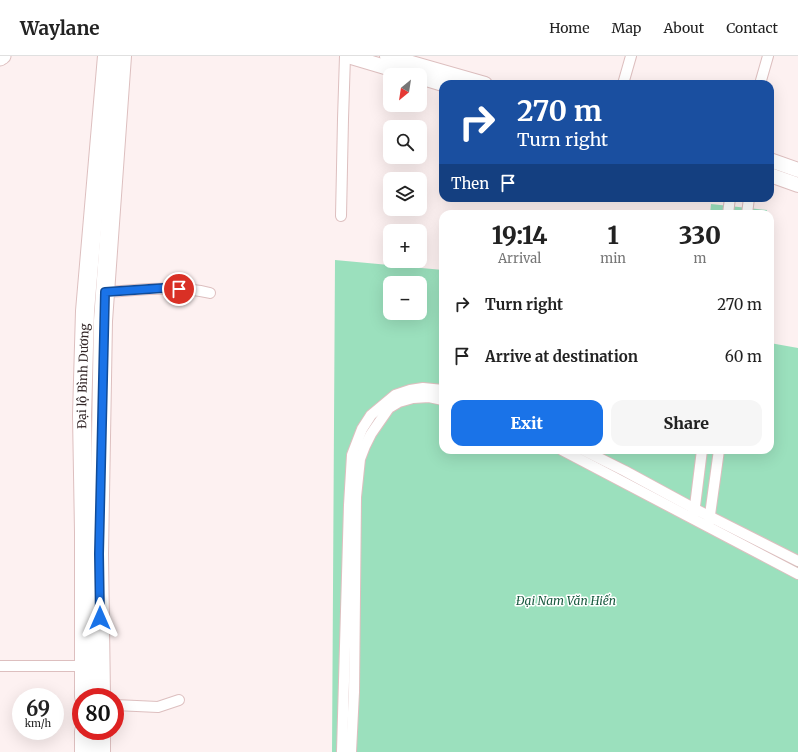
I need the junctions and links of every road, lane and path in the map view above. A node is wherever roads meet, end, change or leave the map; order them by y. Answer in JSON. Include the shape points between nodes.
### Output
{"nodes":[{"id":1,"x":3,"y":56,"type":"edge"},
{"id":2,"x":107,"y":56,"type":"edge"},
{"id":3,"x":122,"y":56,"type":"edge"},
{"id":4,"x":346,"y":56,"type":"edge"},
{"id":5,"x":387,"y":56,"type":"edge"},
{"id":6,"x":632,"y":56,"type":"edge"},
{"id":7,"x":768,"y":56,"type":"edge"},
{"id":8,"x":0,"y":58,"type":"edge"},
{"id":9,"x":388,"y":68,"type":"edge"},
{"id":10,"x":427,"y":79,"type":"edge"},
{"id":11,"x":471,"y":80,"type":"edge"},
{"id":12,"x":624,"y":80,"type":"edge"},
{"id":13,"x":761,"y":80,"type":"edge"},
{"id":14,"x":439,"y":83,"type":"edge"},
{"id":15,"x":774,"y":161,"type":"edge"},
{"id":16,"x":798,"y":170,"type":"edge"},
{"id":17,"x":774,"y":177,"type":"edge"},
{"id":18,"x":798,"y":185,"type":"edge"},
{"id":19,"x":341,"y":216,"type":"dead end"},
{"id":20,"x":99,"y":251,"type":"junction"},
{"id":21,"x":105,"y":292,"type":"junction"},
{"id":22,"x":210,"y":293,"type":"dead end"},
{"id":23,"x":439,"y":390,"type":"edge"},
{"id":24,"x":439,"y":399,"type":"edge"},
{"id":25,"x":569,"y":454,"type":"edge"},
{"id":26,"x":591,"y":454,"type":"edge"},
{"id":27,"x":702,"y":454,"type":"edge"},
{"id":28,"x":718,"y":454,"type":"edge"},
{"id":29,"x":695,"y":509,"type":"junction"},
{"id":30,"x":710,"y":516,"type":"junction"},
{"id":31,"x":693,"y":520,"type":"junction"},
{"id":32,"x":708,"y":528,"type":"junction"},
{"id":33,"x":798,"y":561,"type":"edge"},
{"id":34,"x":798,"y":574,"type":"edge"},
{"id":35,"x":0,"y":666,"type":"edge"},
{"id":36,"x":84,"y":666,"type":"junction"},
{"id":37,"x":84,"y":688,"type":"edge"},
{"id":38,"x":101,"y":688,"type":"edge"},
{"id":39,"x":179,"y":700,"type":"dead end"},
{"id":40,"x":124,"y":705,"type":"edge"},
{"id":41,"x":84,"y":740,"type":"edge"},
{"id":42,"x":101,"y":740,"type":"edge"},
{"id":43,"x":84,"y":752,"type":"edge"},
{"id":44,"x":101,"y":752,"type":"edge"},
{"id":45,"x":342,"y":752,"type":"edge"},
{"id":46,"x":351,"y":752,"type":"edge"}],
"edges":[{"from":1,"to":8,"type":"main road"},
{"from":2,"to":20,"type":"highway","name":"Đại lộ Bình Dương"},
{"from":3,"to":20,"type":"highway","name":"Đại lộ Bình Dương"},
{"from":4,"to":9,"type":"main road"},
{"from":4,"to":19,"type":"street"},
{"from":5,"to":11,"type":"main road"},
{"from":6,"to":12,"type":"street"},
{"from":7,"to":13,"type":"street"},
{"from":10,"to":14,"type":"main road"},
{"from":15,"to":16,"type":"main road"},
{"from":17,"to":18,"type":"main road"},
{"from":20,"to":21,"type":"highway","name":"Đại lộ Bình Dương"},
{"from":20,"to":36,"type":"highway","name":"Đại lộ Bình Dương","via":[[85,311],[82,416]]},
{"from":21,"to":22,"type":"street","via":[[164,288],[194,289]]},
{"from":21,"to":38,"type":"highway","name":"Đại lộ Bình Dương","via":[[99,554]]},
{"from":23,"to":45,"type":"street","via":[[423,388],[395,395],[371,415],[362,429],[352,455]]},
{"from":24,"to":46,"type":"street","via":[[429,396],[413,398],[389,408],[371,434],[360,459],[356,497]]},
{"from":25,"to":31,"type":"street"},
{"from":26,"to":29,"type":"street"},
{"from":27,"to":29,"type":"street"},
{"from":28,"to":30,"type":"street"},
{"from":29,"to":30,"type":"street"},
{"from":29,"to":31,"type":"street"},
{"from":30,"to":32,"type":"street"},
{"from":30,"to":33,"type":"street"},
{"from":31,"to":32,"type":"street"},
{"from":32,"to":34,"type":"street"},
{"from":35,"to":36,"type":"street"},
{"from":36,"to":37,"type":"highway","name":"Đại lộ Bình Dương"},
{"from":39,"to":40,"type":"street","via":[[158,707]]},
{"from":41,"to":43,"type":"highway"},
{"from":42,"to":44,"type":"highway"}]}
